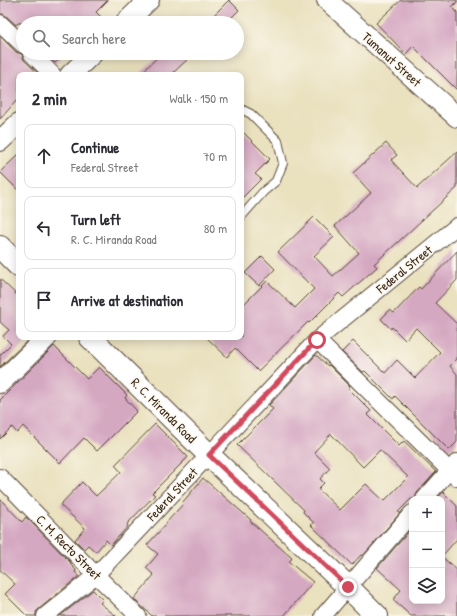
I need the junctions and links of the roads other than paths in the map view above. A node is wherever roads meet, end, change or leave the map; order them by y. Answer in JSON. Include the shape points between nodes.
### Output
{"nodes":[{"id":1,"x":327,"y":0,"type":"edge"},
{"id":2,"x":146,"y":1,"type":"edge"},
{"id":3,"x":132,"y":16,"type":"edge"},
{"id":4,"x":0,"y":23,"type":"edge"},
{"id":5,"x":16,"y":38,"type":"edge"},
{"id":6,"x":43,"y":60,"type":"edge"},
{"id":7,"x":85,"y":60,"type":"edge"},
{"id":8,"x":63,"y":72,"type":"edge"},
{"id":9,"x":71,"y":72,"type":"edge"},
{"id":10,"x":244,"y":110,"type":"edge"},
{"id":11,"x":457,"y":117,"type":"edge"},
{"id":12,"x":16,"y":126,"type":"edge"},
{"id":13,"x":0,"y":141,"type":"edge"},
{"id":14,"x":244,"y":214,"type":"edge"},
{"id":15,"x":457,"y":226,"type":"edge"},
{"id":16,"x":0,"y":247,"type":"edge"},
{"id":17,"x":16,"y":263,"type":"edge"},
{"id":18,"x":45,"y":340,"type":"edge"},
{"id":19,"x":93,"y":340,"type":"edge"},
{"id":20,"x":317,"y":340,"type":"junction"},
{"id":21,"x":0,"y":383,"type":"edge"},
{"id":22,"x":209,"y":455,"type":"junction"},
{"id":23,"x":454,"y":470,"type":"edge"},
{"id":24,"x":0,"y":477,"type":"edge"},
{"id":25,"x":427,"y":496,"type":"edge"},
{"id":26,"x":409,"y":516,"type":"edge"},
{"id":27,"x":96,"y":574,"type":"junction"},
{"id":28,"x":348,"y":587,"type":"junction"},
{"id":29,"x":45,"y":616,"type":"edge"},
{"id":30,"x":138,"y":616,"type":"edge"},
{"id":31,"x":323,"y":616,"type":"edge"},
{"id":32,"x":376,"y":616,"type":"edge"}],
"edges":[{"from":1,"to":11,"type":"street","name":"Tumanut Street"},
{"from":2,"to":3,"type":"street"},
{"from":4,"to":5,"type":"street"},
{"from":6,"to":8,"type":"street"},
{"from":7,"to":9,"type":"street"},
{"from":10,"to":14,"type":"lane","via":[[251,114],[278,141],[283,163],[276,181]]},
{"from":12,"to":13,"type":"street"},
{"from":15,"to":20,"type":"street","name":"Federal Street"},
{"from":16,"to":17,"type":"main road"},
{"from":18,"to":21,"type":"street"},
{"from":19,"to":22,"type":"main road","name":"R. C. Miranda Road"},
{"from":20,"to":22,"type":"street","name":"Federal Street"},
{"from":20,"to":23,"type":"street"},
{"from":22,"to":27,"type":"street","name":"Federal Street"},
{"from":22,"to":28,"type":"main road","name":"R. C. Miranda Road"},
{"from":23,"to":25,"type":"street"},
{"from":24,"to":27,"type":"street","name":"C. M. Recto Street"},
{"from":26,"to":28,"type":"street"},
{"from":27,"to":29,"type":"street","name":"Federal Street"},
{"from":27,"to":30,"type":"street","name":"C. M. Recto Street"},
{"from":28,"to":31,"type":"street"},
{"from":28,"to":32,"type":"main road","name":"R. C. Miranda Road"}]}
